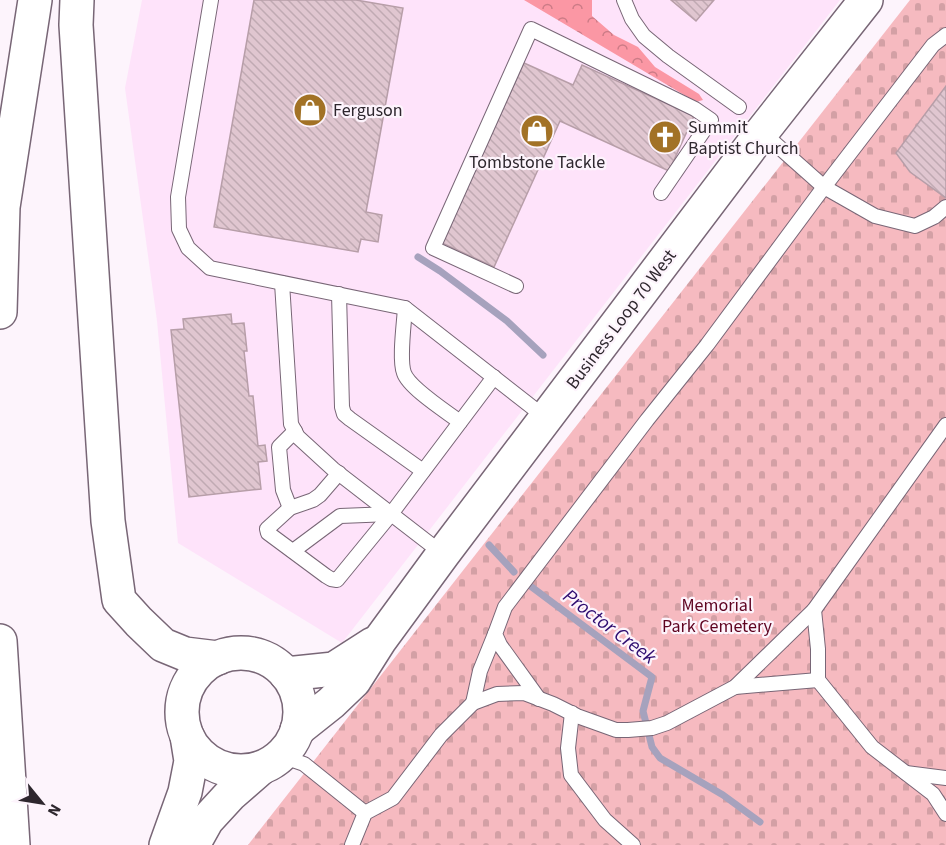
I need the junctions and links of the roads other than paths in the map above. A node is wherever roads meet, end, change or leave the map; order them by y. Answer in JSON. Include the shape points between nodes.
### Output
{"nodes":[{"id":1,"x":35,"y":0,"type":"edge"},
{"id":2,"x":77,"y":0,"type":"edge"},
{"id":3,"x":211,"y":0,"type":"edge"},
{"id":4,"x":624,"y":0,"type":"edge"},
{"id":5,"x":866,"y":0,"type":"edge"},
{"id":6,"x":946,"y":35,"type":"edge"},
{"id":7,"x":739,"y":107,"type":"dead end"},
{"id":8,"x":762,"y":132,"type":"junction"},
{"id":9,"x":824,"y":187,"type":"junction"},
{"id":10,"x":661,"y":194,"type":"dead end"},
{"id":11,"x":946,"y":207,"type":"edge"},
{"id":12,"x":282,"y":283,"type":"junction"},
{"id":13,"x":516,"y":286,"type":"dead end"},
{"id":14,"x":339,"y":294,"type":"junction"},
{"id":15,"x":405,"y":308,"type":"junction"},
{"id":16,"x":0,"y":312,"type":"edge"},
{"id":17,"x":494,"y":377,"type":"junction"},
{"id":18,"x":546,"y":418,"type":"junction"},
{"id":19,"x":460,"y":422,"type":"junction"},
{"id":20,"x":946,"y":425,"type":"edge"},
{"id":21,"x":295,"y":431,"type":"junction"},
{"id":22,"x":423,"y":471,"type":"junction"},
{"id":23,"x":339,"y":473,"type":"junction"},
{"id":24,"x":290,"y":508,"type":"junction"},
{"id":25,"x":391,"y":514,"type":"junction"},
{"id":26,"x":293,"y":551,"type":"junction"},
{"id":27,"x":443,"y":554,"type":"junction"},
{"id":28,"x":814,"y":610,"type":"junction"},
{"id":29,"x":495,"y":634,"type":"junction"},
{"id":30,"x":380,"y":640,"type":"junction"},
{"id":31,"x":0,"y":641,"type":"edge"},
{"id":32,"x":218,"y":658,"type":"junction"},
{"id":33,"x":286,"y":674,"type":"junction"},
{"id":34,"x":818,"y":680,"type":"junction"},
{"id":35,"x":735,"y":687,"type":"junction"},
{"id":36,"x":539,"y":699,"type":"junction"},
{"id":37,"x":474,"y":703,"type":"junction"},
{"id":38,"x":572,"y":713,"type":"junction"},
{"id":39,"x":187,"y":736,"type":"junction"},
{"id":40,"x":280,"y":751,"type":"junction"},
{"id":41,"x":906,"y":773,"type":"junction"},
{"id":42,"x":946,"y":778,"type":"edge"},
{"id":43,"x":365,"y":813,"type":"junction"},
{"id":44,"x":946,"y":814,"type":"edge"},
{"id":45,"x":13,"y":845,"type":"edge"},
{"id":46,"x":166,"y":845,"type":"edge"},
{"id":47,"x":193,"y":845,"type":"edge"},
{"id":48,"x":351,"y":845,"type":"edge"},
{"id":49,"x":633,"y":845,"type":"edge"}],
"edges":[{"from":1,"to":16,"type":"main road","via":[[3,207]]},
{"from":2,"to":32,"type":"main road","via":[[107,509],[119,600],[163,645],[185,654]]},
{"from":3,"to":12,"type":"lane","via":[[178,197],[178,229],[188,248],[210,268]]},
{"from":4,"to":7,"type":"lane","via":[[644,36]]},
{"from":5,"to":8,"type":"main road","name":"Business Loop 70 West"},
{"from":6,"to":9,"type":"lane","via":[[933,45]]},
{"from":8,"to":9,"type":"lane"},
{"from":8,"to":18,"type":"main road","name":"Business Loop 70 West"},
{"from":9,"to":11,"type":"lane","via":[[875,216],[915,226]]},
{"from":9,"to":29,"type":"lane","via":[[505,607]]},
{"from":10,"to":13,"type":"lane","via":[[711,120],[531,29],[433,248]]},
{"from":12,"to":14,"type":"lane"},
{"from":12,"to":21,"type":"lane","via":[[291,424]]},
{"from":14,"to":15,"type":"lane"},
{"from":14,"to":22,"type":"lane","via":[[344,414]]},
{"from":15,"to":17,"type":"lane"},
{"from":15,"to":19,"type":"lane","via":[[403,372],[414,387]]},
{"from":17,"to":18,"type":"lane"},
{"from":17,"to":19,"type":"lane"},
{"from":18,"to":27,"type":"main road","name":"Business Loop 70 West"},
{"from":19,"to":22,"type":"lane"},
{"from":20,"to":28,"type":"lane"},
{"from":21,"to":23,"type":"lane"},
{"from":21,"to":24,"type":"lane","via":[[279,447]]},
{"from":22,"to":25,"type":"lane"},
{"from":23,"to":24,"type":"lane","via":[[313,500]]},
{"from":23,"to":25,"type":"lane"},
{"from":24,"to":26,"type":"lane","via":[[267,529]]},
{"from":25,"to":26,"type":"lane","via":[[340,516]]},
{"from":25,"to":26,"type":"lane","via":[[337,580]]},
{"from":25,"to":27,"type":"lane"},
{"from":27,"to":30,"type":"main road","name":"Business Loop 70 West"},
{"from":28,"to":34,"type":"lane"},
{"from":28,"to":35,"type":"lane"},
{"from":29,"to":36,"type":"lane"},
{"from":29,"to":37,"type":"lane","via":[[480,671]]},
{"from":30,"to":33,"type":"main road","name":"Business Loop 70 West","via":[[334,669]]},
{"from":30,"to":40,"type":"main road","name":"Business Loop 70 West","via":[[354,681]]},
{"from":31,"to":45,"type":"main road"},
{"from":32,"to":33,"type":"main road","via":[[236,653],[254,655],[272,661]]},
{"from":32,"to":39,"type":"main road","via":[[190,682],[183,699],[182,718]]},
{"from":33,"to":40,"type":"main road","via":[[299,700],[300,716]]},
{"from":34,"to":35,"type":"lane"},
{"from":34,"to":41,"type":"lane","via":[[872,747]]},
{"from":35,"to":38,"type":"lane","via":[[652,728],[616,730]]},
{"from":36,"to":37,"type":"lane","via":[[524,693],[497,694]]},
{"from":36,"to":38,"type":"lane"},
{"from":37,"to":43,"type":"lane","via":[[441,735],[393,798]]},
{"from":38,"to":49,"type":"lane","via":[[568,748],[571,775],[605,820]]},
{"from":39,"to":40,"type":"main road","via":[[210,763],[226,769],[244,771]]},
{"from":39,"to":46,"type":"main road","via":[[191,761],[185,792]]},
{"from":40,"to":43,"type":"lane","via":[[304,764]]},
{"from":40,"to":47,"type":"main road","name":"Business Loop 70 West","via":[[230,795],[207,820]]},
{"from":41,"to":42,"type":"lane"},
{"from":41,"to":44,"type":"lane","via":[[933,794]]},
{"from":43,"to":48,"type":"lane"}]}
